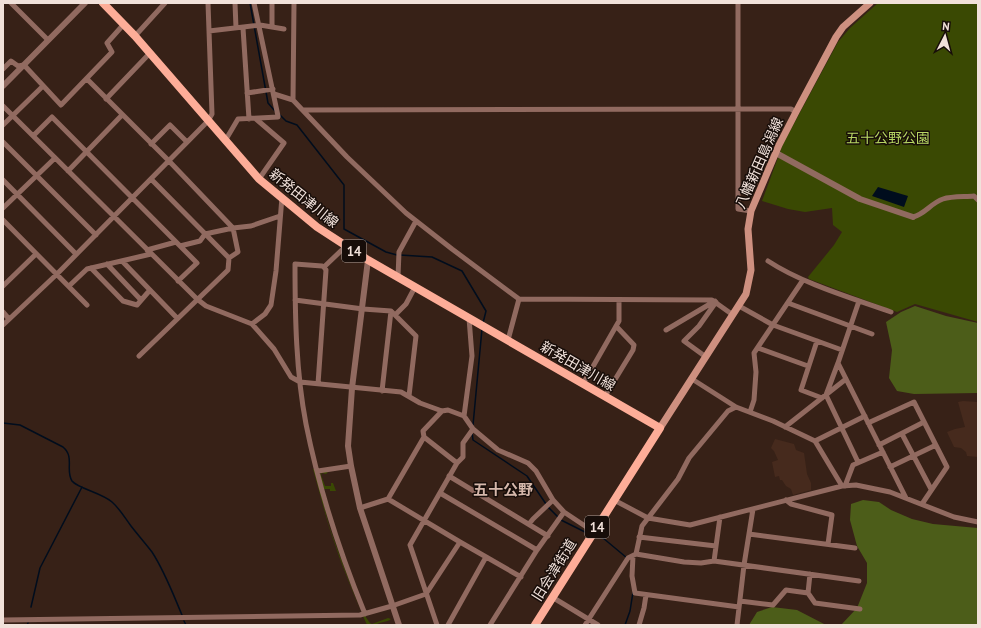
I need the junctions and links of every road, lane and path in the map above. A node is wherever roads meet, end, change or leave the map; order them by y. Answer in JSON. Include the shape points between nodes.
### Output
{"nodes":[{"id":1,"x":11,"y":3,"type":"edge"},
{"id":2,"x":85,"y":3,"type":"edge"},
{"id":3,"x":103,"y":3,"type":"edge"},
{"id":4,"x":166,"y":3,"type":"edge"},
{"id":5,"x":208,"y":3,"type":"edge"},
{"id":6,"x":235,"y":3,"type":"edge"},
{"id":7,"x":254,"y":3,"type":"edge"},
{"id":8,"x":272,"y":3,"type":"edge"},
{"id":9,"x":294,"y":3,"type":"edge"},
{"id":10,"x":738,"y":3,"type":"edge"},
{"id":11,"x":870,"y":3,"type":"edge"},
{"id":12,"x":124,"y":24,"type":"junction"},
{"id":13,"x":260,"y":25,"type":"junction"},
{"id":14,"x":272,"y":27,"type":"junction"},
{"id":15,"x":236,"y":28,"type":"junction"},
{"id":16,"x":244,"y":28,"type":"junction"},
{"id":17,"x":284,"y":29,"type":"dead end"},
{"id":18,"x":209,"y":31,"type":"junction"},
{"id":19,"x":135,"y":36,"type":"junction"},
{"id":20,"x":48,"y":40,"type":"junction"},
{"id":21,"x":149,"y":54,"type":"junction"},
{"id":22,"x":24,"y":65,"type":"junction"},
{"id":23,"x":3,"y":69,"type":"edge"},
{"id":24,"x":87,"y":79,"type":"junction"},
{"id":25,"x":3,"y":86,"type":"edge"},
{"id":26,"x":43,"y":86,"type":"junction"},
{"id":27,"x":247,"y":92,"type":"junction"},
{"id":28,"x":273,"y":92,"type":"junction"},
{"id":29,"x":106,"y":99,"type":"junction"},
{"id":30,"x":293,"y":100,"type":"junction"},
{"id":31,"x":3,"y":106,"type":"edge"},
{"id":32,"x":303,"y":110,"type":"junction"},
{"id":33,"x":738,"y":110,"type":"junction"},
{"id":34,"x":796,"y":112,"type":"junction"},
{"id":35,"x":13,"y":115,"type":"junction"},
{"id":36,"x":122,"y":115,"type":"junction"},
{"id":37,"x":249,"y":119,"type":"junction"},
{"id":38,"x":256,"y":119,"type":"junction"},
{"id":39,"x":208,"y":121,"type":"junction"},
{"id":40,"x":3,"y":125,"type":"edge"},
{"id":41,"x":34,"y":135,"type":"junction"},
{"id":42,"x":226,"y":141,"type":"junction"},
{"id":43,"x":3,"y":142,"type":"edge"},
{"id":44,"x":187,"y":142,"type":"junction"},
{"id":45,"x":151,"y":144,"type":"junction"},
{"id":46,"x":88,"y":152,"type":"junction"},
{"id":47,"x":776,"y":153,"type":"junction"},
{"id":48,"x":55,"y":158,"type":"junction"},
{"id":49,"x":169,"y":161,"type":"junction"},
{"id":50,"x":68,"y":171,"type":"junction"},
{"id":51,"x":36,"y":175,"type":"junction"},
{"id":52,"x":151,"y":179,"type":"junction"},
{"id":53,"x":259,"y":179,"type":"junction"},
{"id":54,"x":3,"y":180,"type":"edge"},
{"id":55,"x":17,"y":194,"type":"junction"},
{"id":56,"x":282,"y":197,"type":"junction"},
{"id":57,"x":133,"y":198,"type":"junction"},
{"id":58,"x":978,"y":200,"type":"edge"},
{"id":59,"x":3,"y":208,"type":"edge"},
{"id":60,"x":751,"y":211,"type":"junction"},
{"id":61,"x":280,"y":216,"type":"junction"},
{"id":62,"x":114,"y":217,"type":"junction"},
{"id":63,"x":913,"y":217,"type":"joint"},
{"id":64,"x":3,"y":220,"type":"edge"},
{"id":65,"x":416,"y":221,"type":"junction"},
{"id":66,"x":233,"y":228,"type":"junction"},
{"id":67,"x":96,"y":234,"type":"junction"},
{"id":68,"x":205,"y":234,"type":"junction"},
{"id":69,"x":178,"y":244,"type":"junction"},
{"id":70,"x":346,"y":246,"type":"junction"},
{"id":71,"x":149,"y":252,"type":"junction"},
{"id":72,"x":36,"y":254,"type":"junction"},
{"id":73,"x":76,"y":254,"type":"junction"},
{"id":74,"x":229,"y":258,"type":"junction"},
{"id":75,"x":368,"y":260,"type":"junction"},
{"id":76,"x":122,"y":261,"type":"junction"},
{"id":77,"x":768,"y":261,"type":"dead end"},
{"id":78,"x":107,"y":264,"type":"junction"},
{"id":79,"x":324,"y":267,"type":"junction"},
{"id":80,"x":91,"y":268,"type":"junction"},
{"id":81,"x":57,"y":274,"type":"junction"},
{"id":82,"x":3,"y":276,"type":"edge"},
{"id":83,"x":398,"y":277,"type":"junction"},
{"id":84,"x":803,"y":280,"type":"junction"},
{"id":85,"x":178,"y":281,"type":"junction"},
{"id":86,"x":8,"y":282,"type":"junction"},
{"id":87,"x":3,"y":286,"type":"edge"},
{"id":88,"x":69,"y":286,"type":"junction"},
{"id":89,"x":415,"y":287,"type":"junction"},
{"id":90,"x":150,"y":290,"type":"junction"},
{"id":91,"x":197,"y":299,"type":"junction"},
{"id":92,"x":520,"y":299,"type":"junction"},
{"id":93,"x":141,"y":300,"type":"junction"},
{"id":94,"x":295,"y":300,"type":"junction"},
{"id":95,"x":619,"y":300,"type":"junction"},
{"id":96,"x":859,"y":301,"type":"junction"},
{"id":97,"x":715,"y":302,"type":"junction"},
{"id":98,"x":322,"y":303,"type":"junction"},
{"id":99,"x":788,"y":304,"type":"junction"},
{"id":100,"x":87,"y":305,"type":"dead end"},
{"id":101,"x":739,"y":306,"type":"junction"},
{"id":102,"x":363,"y":309,"type":"junction"},
{"id":103,"x":3,"y":312,"type":"edge"},
{"id":104,"x":393,"y":312,"type":"junction"},
{"id":105,"x":891,"y":312,"type":"dead end"},
{"id":106,"x":733,"y":315,"type":"junction"},
{"id":107,"x":9,"y":318,"type":"junction"},
{"id":108,"x":177,"y":318,"type":"junction"},
{"id":109,"x":470,"y":318,"type":"junction"},
{"id":110,"x":252,"y":324,"type":"junction"},
{"id":111,"x":3,"y":325,"type":"edge"},
{"id":112,"x":773,"y":325,"type":"junction"},
{"id":113,"x":616,"y":326,"type":"junction"},
{"id":114,"x":850,"y":327,"type":"junction"},
{"id":115,"x":666,"y":330,"type":"dead end"},
{"id":116,"x":872,"y":334,"type":"dead end"},
{"id":117,"x":508,"y":340,"type":"junction"},
{"id":118,"x":817,"y":341,"type":"junction"},
{"id":119,"x":758,"y":348,"type":"junction"},
{"id":120,"x":842,"y":350,"type":"junction"},
{"id":121,"x":139,"y":356,"type":"dead end"},
{"id":122,"x":706,"y":357,"type":"junction"},
{"id":123,"x":838,"y":363,"type":"junction"},
{"id":124,"x":808,"y":366,"type":"junction"},
{"id":125,"x":692,"y":379,"type":"junction"},
{"id":126,"x":846,"y":379,"type":"junction"},
{"id":127,"x":300,"y":382,"type":"junction"},
{"id":128,"x":318,"y":384,"type":"junction"},
{"id":129,"x":583,"y":384,"type":"junction"},
{"id":130,"x":352,"y":388,"type":"junction"},
{"id":131,"x":382,"y":391,"type":"junction"},
{"id":132,"x":409,"y":396,"type":"junction"},
{"id":133,"x":605,"y":396,"type":"junction"},
{"id":134,"x":824,"y":397,"type":"junction"},
{"id":135,"x":736,"y":407,"type":"junction"},
{"id":136,"x":442,"y":411,"type":"junction"},
{"id":137,"x":750,"y":412,"type":"junction"},
{"id":138,"x":464,"y":416,"type":"junction"},
{"id":139,"x":865,"y":416,"type":"junction"},
{"id":140,"x":924,"y":422,"type":"junction"},
{"id":141,"x":868,"y":423,"type":"junction"},
{"id":142,"x":786,"y":427,"type":"junction"},
{"id":143,"x":660,"y":428,"type":"junction"},
{"id":144,"x":841,"y":428,"type":"junction"},
{"id":145,"x":473,"y":429,"type":"junction"},
{"id":146,"x":902,"y":434,"type":"junction"},
{"id":147,"x":424,"y":438,"type":"junction"},
{"id":148,"x":816,"y":441,"type":"junction"},
{"id":149,"x":879,"y":445,"type":"junction"},
{"id":150,"x":936,"y":445,"type":"junction"},
{"id":151,"x":883,"y":452,"type":"junction"},
{"id":152,"x":914,"y":456,"type":"junction"},
{"id":153,"x":858,"y":462,"type":"junction"},
{"id":154,"x":457,"y":463,"type":"junction"},
{"id":155,"x":350,"y":466,"type":"junction"},
{"id":156,"x":890,"y":467,"type":"junction"},
{"id":157,"x":318,"y":471,"type":"junction"},
{"id":158,"x":449,"y":476,"type":"junction"},
{"id":159,"x":843,"y":486,"type":"junction"},
{"id":160,"x":932,"y":489,"type":"junction"},
{"id":161,"x":440,"y":493,"type":"junction"},
{"id":162,"x":906,"y":498,"type":"junction"},
{"id":163,"x":388,"y":499,"type":"junction"},
{"id":164,"x":553,"y":500,"type":"junction"},
{"id":165,"x":614,"y":500,"type":"junction"},
{"id":166,"x":786,"y":500,"type":"junction"},
{"id":167,"x":922,"y":504,"type":"junction"},
{"id":168,"x":360,"y":508,"type":"junction"},
{"id":169,"x":753,"y":509,"type":"junction"},
{"id":170,"x":564,"y":512,"type":"junction"},
{"id":171,"x":720,"y":517,"type":"junction"},
{"id":172,"x":648,"y":518,"type":"junction"},
{"id":173,"x":424,"y":520,"type":"junction"},
{"id":174,"x":978,"y":522,"type":"edge"},
{"id":175,"x":529,"y":524,"type":"junction"},
{"id":176,"x":594,"y":532,"type":"junction"},
{"id":177,"x":749,"y":534,"type":"junction"},
{"id":178,"x":548,"y":536,"type":"junction"},
{"id":179,"x":639,"y":537,"type":"junction"},
{"id":180,"x":460,"y":542,"type":"junction"},
{"id":181,"x":828,"y":544,"type":"junction"},
{"id":182,"x":716,"y":546,"type":"junction"},
{"id":183,"x":855,"y":548,"type":"dead end"},
{"id":184,"x":537,"y":550,"type":"junction"},
{"id":185,"x":635,"y":555,"type":"junction"},
{"id":186,"x":486,"y":557,"type":"junction"},
{"id":187,"x":714,"y":561,"type":"junction"},
{"id":188,"x":744,"y":565,"type":"junction"},
{"id":189,"x":810,"y":574,"type":"junction"},
{"id":190,"x":520,"y":577,"type":"junction"},
{"id":191,"x":859,"y":581,"type":"dead end"},
{"id":192,"x":808,"y":593,"type":"junction"},
{"id":193,"x":426,"y":594,"type":"junction"},
{"id":194,"x":646,"y":595,"type":"junction"},
{"id":195,"x":552,"y":597,"type":"junction"},
{"id":196,"x":739,"y":604,"type":"junction"},
{"id":197,"x":392,"y":606,"type":"junction"},
{"id":198,"x":860,"y":609,"type":"dead end"},
{"id":199,"x":365,"y":614,"type":"junction"},
{"id":200,"x":3,"y":620,"type":"edge"},
{"id":201,"x":587,"y":623,"type":"edge"},
{"id":202,"x":399,"y":625,"type":"edge"},
{"id":203,"x":437,"y":625,"type":"edge"},
{"id":204,"x":448,"y":625,"type":"edge"},
{"id":205,"x":490,"y":625,"type":"edge"},
{"id":206,"x":535,"y":625,"type":"edge"},
{"id":207,"x":598,"y":625,"type":"edge"},
{"id":208,"x":638,"y":625,"type":"edge"},
{"id":209,"x":737,"y":625,"type":"edge"}],
"edges":[{"from":1,"to":20,"type":"street"},
{"from":2,"to":20,"type":"street"},
{"from":3,"to":12,"type":"main road","name":"新発田津川線","number":"14"},
{"from":4,"to":19,"type":"street"},
{"from":5,"to":18,"type":"street"},
{"from":6,"to":15,"type":"street"},
{"from":7,"to":13,"type":"street"},
{"from":8,"to":14,"type":"street"},
{"from":9,"to":30,"type":"street"},
{"from":10,"to":33,"type":"street"},
{"from":11,"to":34,"type":"main road","name":"八幡新田島潟線","via":[[843,27],[836,37]]},
{"from":12,"to":19,"type":"main road","name":"新発田津川線","number":"14"},
{"from":12,"to":24,"type":"street","via":[[107,43],[112,52]]},
{"from":13,"to":14,"type":"street"},
{"from":13,"to":16,"type":"street"},
{"from":13,"to":28,"type":"street"},
{"from":14,"to":17,"type":"street"},
{"from":15,"to":16,"type":"street"},
{"from":15,"to":18,"type":"street"},
{"from":16,"to":27,"type":"street"},
{"from":18,"to":39,"type":"street","via":[[212,114]]},
{"from":19,"to":21,"type":"main road","name":"新発田津川線","number":"14"},
{"from":20,"to":22,"type":"street"},
{"from":21,"to":29,"type":"street"},
{"from":21,"to":39,"type":"main road","name":"新発田津川線","number":"14"},
{"from":22,"to":23,"type":"street","via":[[18,66],[11,61]]},
{"from":22,"to":25,"type":"street"},
{"from":22,"to":26,"type":"street"},
{"from":24,"to":26,"type":"street","via":[[61,105]]},
{"from":24,"to":29,"type":"street"},
{"from":26,"to":35,"type":"street"},
{"from":27,"to":28,"type":"street"},
{"from":27,"to":37,"type":"street"},
{"from":28,"to":30,"type":"street"},
{"from":28,"to":38,"type":"street","via":[[278,117]]},
{"from":29,"to":36,"type":"street"},
{"from":30,"to":32,"type":"street"},
{"from":31,"to":35,"type":"street"},
{"from":32,"to":33,"type":"street"},
{"from":32,"to":65,"type":"street","via":[[347,157]]},
{"from":33,"to":34,"type":"street","via":[[791,109]]},
{"from":33,"to":60,"type":"street","via":[[738,209]]},
{"from":34,"to":47,"type":"main road","name":"八幡新田島潟線"},
{"from":35,"to":40,"type":"street"},
{"from":35,"to":41,"type":"street"},
{"from":36,"to":45,"type":"street"},
{"from":36,"to":46,"type":"street"},
{"from":37,"to":38,"type":"street"},
{"from":37,"to":42,"type":"street","via":[[238,119]]},
{"from":38,"to":53,"type":"street","via":[[284,143]]},
{"from":39,"to":42,"type":"main road","name":"新発田津川線","number":"14"},
{"from":39,"to":44,"type":"street"},
{"from":41,"to":46,"type":"street","via":[[52,117]]},
{"from":41,"to":48,"type":"street"},
{"from":42,"to":53,"type":"main road","name":"新発田津川線","number":"14"},
{"from":43,"to":51,"type":"street"},
{"from":44,"to":45,"type":"street","via":[[170,125]]},
{"from":44,"to":49,"type":"street"},
{"from":45,"to":49,"type":"street"},
{"from":46,"to":50,"type":"street"},
{"from":46,"to":57,"type":"street"},
{"from":47,"to":60,"type":"main road","name":"八幡新田島潟線"},
{"from":47,"to":63,"type":"street","via":[[860,199]]},
{"from":48,"to":50,"type":"street"},
{"from":48,"to":51,"type":"street"},
{"from":49,"to":52,"type":"street"},
{"from":49,"to":66,"type":"street"},
{"from":50,"to":62,"type":"street"},
{"from":51,"to":55,"type":"street"},
{"from":51,"to":67,"type":"street"},
{"from":52,"to":57,"type":"street"},
{"from":52,"to":68,"type":"street"},
{"from":53,"to":56,"type":"main road","name":"新発田津川線","number":"14"},
{"from":54,"to":55,"type":"street"},
{"from":55,"to":59,"type":"street"},
{"from":55,"to":73,"type":"street"},
{"from":56,"to":61,"type":"street"},
{"from":56,"to":70,"type":"main road","name":"新発田津川線","number":"14","via":[[317,227]]},
{"from":57,"to":62,"type":"street"},
{"from":57,"to":69,"type":"street"},
{"from":58,"to":63,"type":"street","via":[[974,196],[944,198]]},
{"from":60,"to":101,"type":"main road","name":"八幡新田島潟線","via":[[748,229],[750,279]]},
{"from":61,"to":66,"type":"street","via":[[251,226]]},
{"from":61,"to":110,"type":"street","via":[[271,304],[265,314]]},
{"from":62,"to":67,"type":"street"},
{"from":62,"to":71,"type":"street"},
{"from":64,"to":72,"type":"street"},
{"from":65,"to":83,"type":"street","via":[[399,252]]},
{"from":65,"to":92,"type":"street"},
{"from":66,"to":68,"type":"street"},
{"from":66,"to":74,"type":"street","via":[[238,252]]},
{"from":67,"to":73,"type":"street"},
{"from":68,"to":69,"type":"street","via":[[200,241]]},
{"from":68,"to":74,"type":"street"},
{"from":69,"to":71,"type":"street"},
{"from":69,"to":85,"type":"street","via":[[197,263]]},
{"from":70,"to":75,"type":"main road","name":"新発田津川線","number":"14"},
{"from":70,"to":79,"type":"street"},
{"from":71,"to":76,"type":"street"},
{"from":71,"to":85,"type":"street"},
{"from":72,"to":81,"type":"street"},
{"from":72,"to":86,"type":"street"},
{"from":73,"to":81,"type":"street"},
{"from":74,"to":91,"type":"street","via":[[228,270]]},
{"from":75,"to":83,"type":"main road","name":"新発田津川線","number":"14"},
{"from":75,"to":102,"type":"street"},
{"from":76,"to":78,"type":"street"},
{"from":76,"to":90,"type":"street"},
{"from":77,"to":84,"type":"street"},
{"from":78,"to":80,"type":"street"},
{"from":78,"to":93,"type":"street"},
{"from":79,"to":94,"type":"street","via":[[295,264]]},
{"from":79,"to":98,"type":"street","via":[[326,270]]},
{"from":80,"to":88,"type":"street"},
{"from":80,"to":93,"type":"street","via":[[123,301],[137,305]]},
{"from":81,"to":88,"type":"street"},
{"from":81,"to":107,"type":"street"},
{"from":82,"to":86,"type":"street"},
{"from":83,"to":89,"type":"main road","name":"新発田津川線","number":"14"},
{"from":84,"to":96,"type":"street"},
{"from":84,"to":99,"type":"street"},
{"from":85,"to":91,"type":"street"},
{"from":86,"to":87,"type":"street"},
{"from":88,"to":100,"type":"street"},
{"from":89,"to":104,"type":"street","via":[[406,304]]},
{"from":89,"to":109,"type":"main road","name":"新発田津川線","number":"14"},
{"from":90,"to":93,"type":"street"},
{"from":90,"to":108,"type":"street"},
{"from":91,"to":108,"type":"street"},
{"from":91,"to":110,"type":"street","via":[[206,306]]},
{"from":92,"to":95,"type":"street"},
{"from":92,"to":117,"type":"street"},
{"from":94,"to":98,"type":"street"},
{"from":94,"to":127,"type":"street"},
{"from":95,"to":97,"type":"street"},
{"from":95,"to":113,"type":"street","via":[[619,321]]},
{"from":96,"to":105,"type":"street"},
{"from":96,"to":114,"type":"street"},
{"from":97,"to":106,"type":"street"},
{"from":97,"to":115,"type":"street"},
{"from":97,"to":122,"type":"street","via":[[699,326],[684,341]]},
{"from":98,"to":102,"type":"street"},
{"from":98,"to":128,"type":"street"},
{"from":99,"to":112,"type":"street"},
{"from":99,"to":114,"type":"street"},
{"from":101,"to":106,"type":"main road","name":"八幡新田島潟線"},
{"from":101,"to":112,"type":"street"},
{"from":102,"to":104,"type":"street"},
{"from":102,"to":130,"type":"street"},
{"from":103,"to":107,"type":"street"},
{"from":104,"to":131,"type":"street"},
{"from":104,"to":132,"type":"street","via":[[416,336]]},
{"from":106,"to":122,"type":"main road","name":"八幡新田島潟線"},
{"from":107,"to":111,"type":"street"},
{"from":108,"to":121,"type":"street"},
{"from":109,"to":117,"type":"main road","name":"新発田津川線","number":"14"},
{"from":109,"to":138,"type":"street","via":[[472,356]]},
{"from":110,"to":127,"type":"street","via":[[274,349],[291,377]]},
{"from":112,"to":118,"type":"street"},
{"from":112,"to":119,"type":"street"},
{"from":113,"to":129,"type":"street"},
{"from":113,"to":133,"type":"street","via":[[634,345]]},
{"from":114,"to":116,"type":"street"},
{"from":114,"to":120,"type":"street"},
{"from":117,"to":129,"type":"main road","name":"新発田津川線","number":"14"},
{"from":118,"to":120,"type":"street"},
{"from":118,"to":124,"type":"street"},
{"from":119,"to":124,"type":"street"},
{"from":119,"to":137,"type":"street","via":[[754,353],[756,372],[754,400]]},
{"from":120,"to":123,"type":"street"},
{"from":122,"to":125,"type":"main road","name":"八幡新田島潟線"},
{"from":123,"to":126,"type":"street"},
{"from":123,"to":134,"type":"street"},
{"from":124,"to":134,"type":"street","via":[[801,390]]},
{"from":125,"to":135,"type":"street"},
{"from":125,"to":143,"type":"main road","name":"八幡新田島潟線"},
{"from":126,"to":134,"type":"street"},
{"from":126,"to":139,"type":"street"},
{"from":127,"to":128,"type":"street"},
{"from":127,"to":157,"type":"street","via":[[306,424]]},
{"from":128,"to":130,"type":"street"},
{"from":129,"to":133,"type":"main road","name":"新発田津川線","number":"14"},
{"from":130,"to":131,"type":"street"},
{"from":130,"to":155,"type":"street","via":[[348,446]]},
{"from":131,"to":132,"type":"street","via":[[401,392]]},
{"from":132,"to":136,"type":"street"},
{"from":133,"to":143,"type":"main road","name":"新発田津川線","number":"14"},
{"from":134,"to":142,"type":"street"},
{"from":134,"to":144,"type":"street"},
{"from":135,"to":137,"type":"street"},
{"from":135,"to":172,"type":"street","via":[[728,411],[689,458],[678,478]]},
{"from":136,"to":138,"type":"street","via":[[448,410]]},
{"from":136,"to":147,"type":"street","via":[[424,431]]},
{"from":137,"to":142,"type":"street"},
{"from":138,"to":145,"type":"street"},
{"from":139,"to":141,"type":"street"},
{"from":139,"to":144,"type":"street"},
{"from":140,"to":141,"type":"street","via":[[914,402]]},
{"from":140,"to":146,"type":"street"},
{"from":140,"to":150,"type":"street"},
{"from":141,"to":149,"type":"street"},
{"from":142,"to":148,"type":"street"},
{"from":143,"to":165,"type":"main road","name":"旧会津街道","number":"14"},
{"from":144,"to":148,"type":"street"},
{"from":144,"to":153,"type":"street"},
{"from":145,"to":154,"type":"street","via":[[463,443],[463,457]]},
{"from":145,"to":164,"type":"street","via":[[498,450],[528,463],[536,471]]},
{"from":146,"to":149,"type":"street"},
{"from":146,"to":152,"type":"street"},
{"from":147,"to":154,"type":"street"},
{"from":147,"to":163,"type":"street"},
{"from":148,"to":159,"type":"street"},
{"from":149,"to":151,"type":"street"},
{"from":150,"to":152,"type":"street"},
{"from":150,"to":160,"type":"street","via":[[947,467]]},
{"from":151,"to":153,"type":"street"},
{"from":151,"to":156,"type":"street"},
{"from":152,"to":156,"type":"street"},
{"from":152,"to":160,"type":"street"},
{"from":153,"to":159,"type":"street","via":[[852,465]]},
{"from":154,"to":158,"type":"street"},
{"from":155,"to":157,"type":"street"},
{"from":155,"to":168,"type":"street"},
{"from":156,"to":162,"type":"street"},
{"from":157,"to":199,"type":"street","via":[[332,528]]},
{"from":158,"to":161,"type":"street"},
{"from":158,"to":175,"type":"street"},
{"from":159,"to":162,"type":"street","via":[[856,485]]},
{"from":159,"to":166,"type":"street"},
{"from":160,"to":167,"type":"street"},
{"from":161,"to":173,"type":"street"},
{"from":161,"to":184,"type":"street"},
{"from":162,"to":167,"type":"street"},
{"from":163,"to":168,"type":"street"},
{"from":163,"to":173,"type":"street"},
{"from":164,"to":170,"type":"street"},
{"from":164,"to":175,"type":"street"},
{"from":165,"to":172,"type":"street"},
{"from":165,"to":176,"type":"main road","name":"旧会津街道","number":"14"},
{"from":166,"to":169,"type":"street"},
{"from":166,"to":181,"type":"street","via":[[791,504],[832,515]]},
{"from":167,"to":174,"type":"street","via":[[954,517]]},
{"from":168,"to":197,"type":"street"},
{"from":169,"to":171,"type":"street"},
{"from":169,"to":177,"type":"street"},
{"from":170,"to":176,"type":"street"},
{"from":170,"to":178,"type":"street"},
{"from":171,"to":172,"type":"street","via":[[690,525]]},
{"from":171,"to":182,"type":"street"},
{"from":172,"to":179,"type":"street"},
{"from":173,"to":180,"type":"street"},
{"from":173,"to":193,"type":"street","via":[[410,545]]},
{"from":175,"to":178,"type":"street"},
{"from":176,"to":195,"type":"main road","name":"旧会津街道","number":"14"},
{"from":177,"to":181,"type":"street"},
{"from":177,"to":188,"type":"street"},
{"from":178,"to":184,"type":"street"},
{"from":179,"to":182,"type":"street"},
{"from":179,"to":185,"type":"street"},
{"from":180,"to":186,"type":"street"},
{"from":180,"to":193,"type":"street"},
{"from":181,"to":183,"type":"street"},
{"from":182,"to":187,"type":"street"},
{"from":184,"to":190,"type":"street"},
{"from":185,"to":187,"type":"street","via":[[684,562]]},
{"from":185,"to":194,"type":"street","via":[[632,576],[634,593]]},
{"from":185,"to":201,"type":"street","via":[[628,558]]},
{"from":186,"to":190,"type":"street"},
{"from":186,"to":204,"type":"street"},
{"from":187,"to":188,"type":"street"},
{"from":188,"to":189,"type":"street"},
{"from":188,"to":196,"type":"street"},
{"from":189,"to":191,"type":"street"},
{"from":189,"to":192,"type":"street"},
{"from":190,"to":205,"type":"street"},
{"from":192,"to":196,"type":"street","via":[[786,590],[773,605]]},
{"from":192,"to":198,"type":"street","via":[[815,603]]},
{"from":193,"to":197,"type":"street"},
{"from":193,"to":203,"type":"street"},
{"from":194,"to":196,"type":"street"},
{"from":194,"to":208,"type":"street"},
{"from":195,"to":201,"type":"street"},
{"from":195,"to":206,"type":"main road","name":"旧会津街道","number":"14"},
{"from":196,"to":209,"type":"street"},
{"from":197,"to":199,"type":"street"},
{"from":197,"to":202,"type":"street"},
{"from":199,"to":200,"type":"street"},
{"from":201,"to":207,"type":"street"}]}
